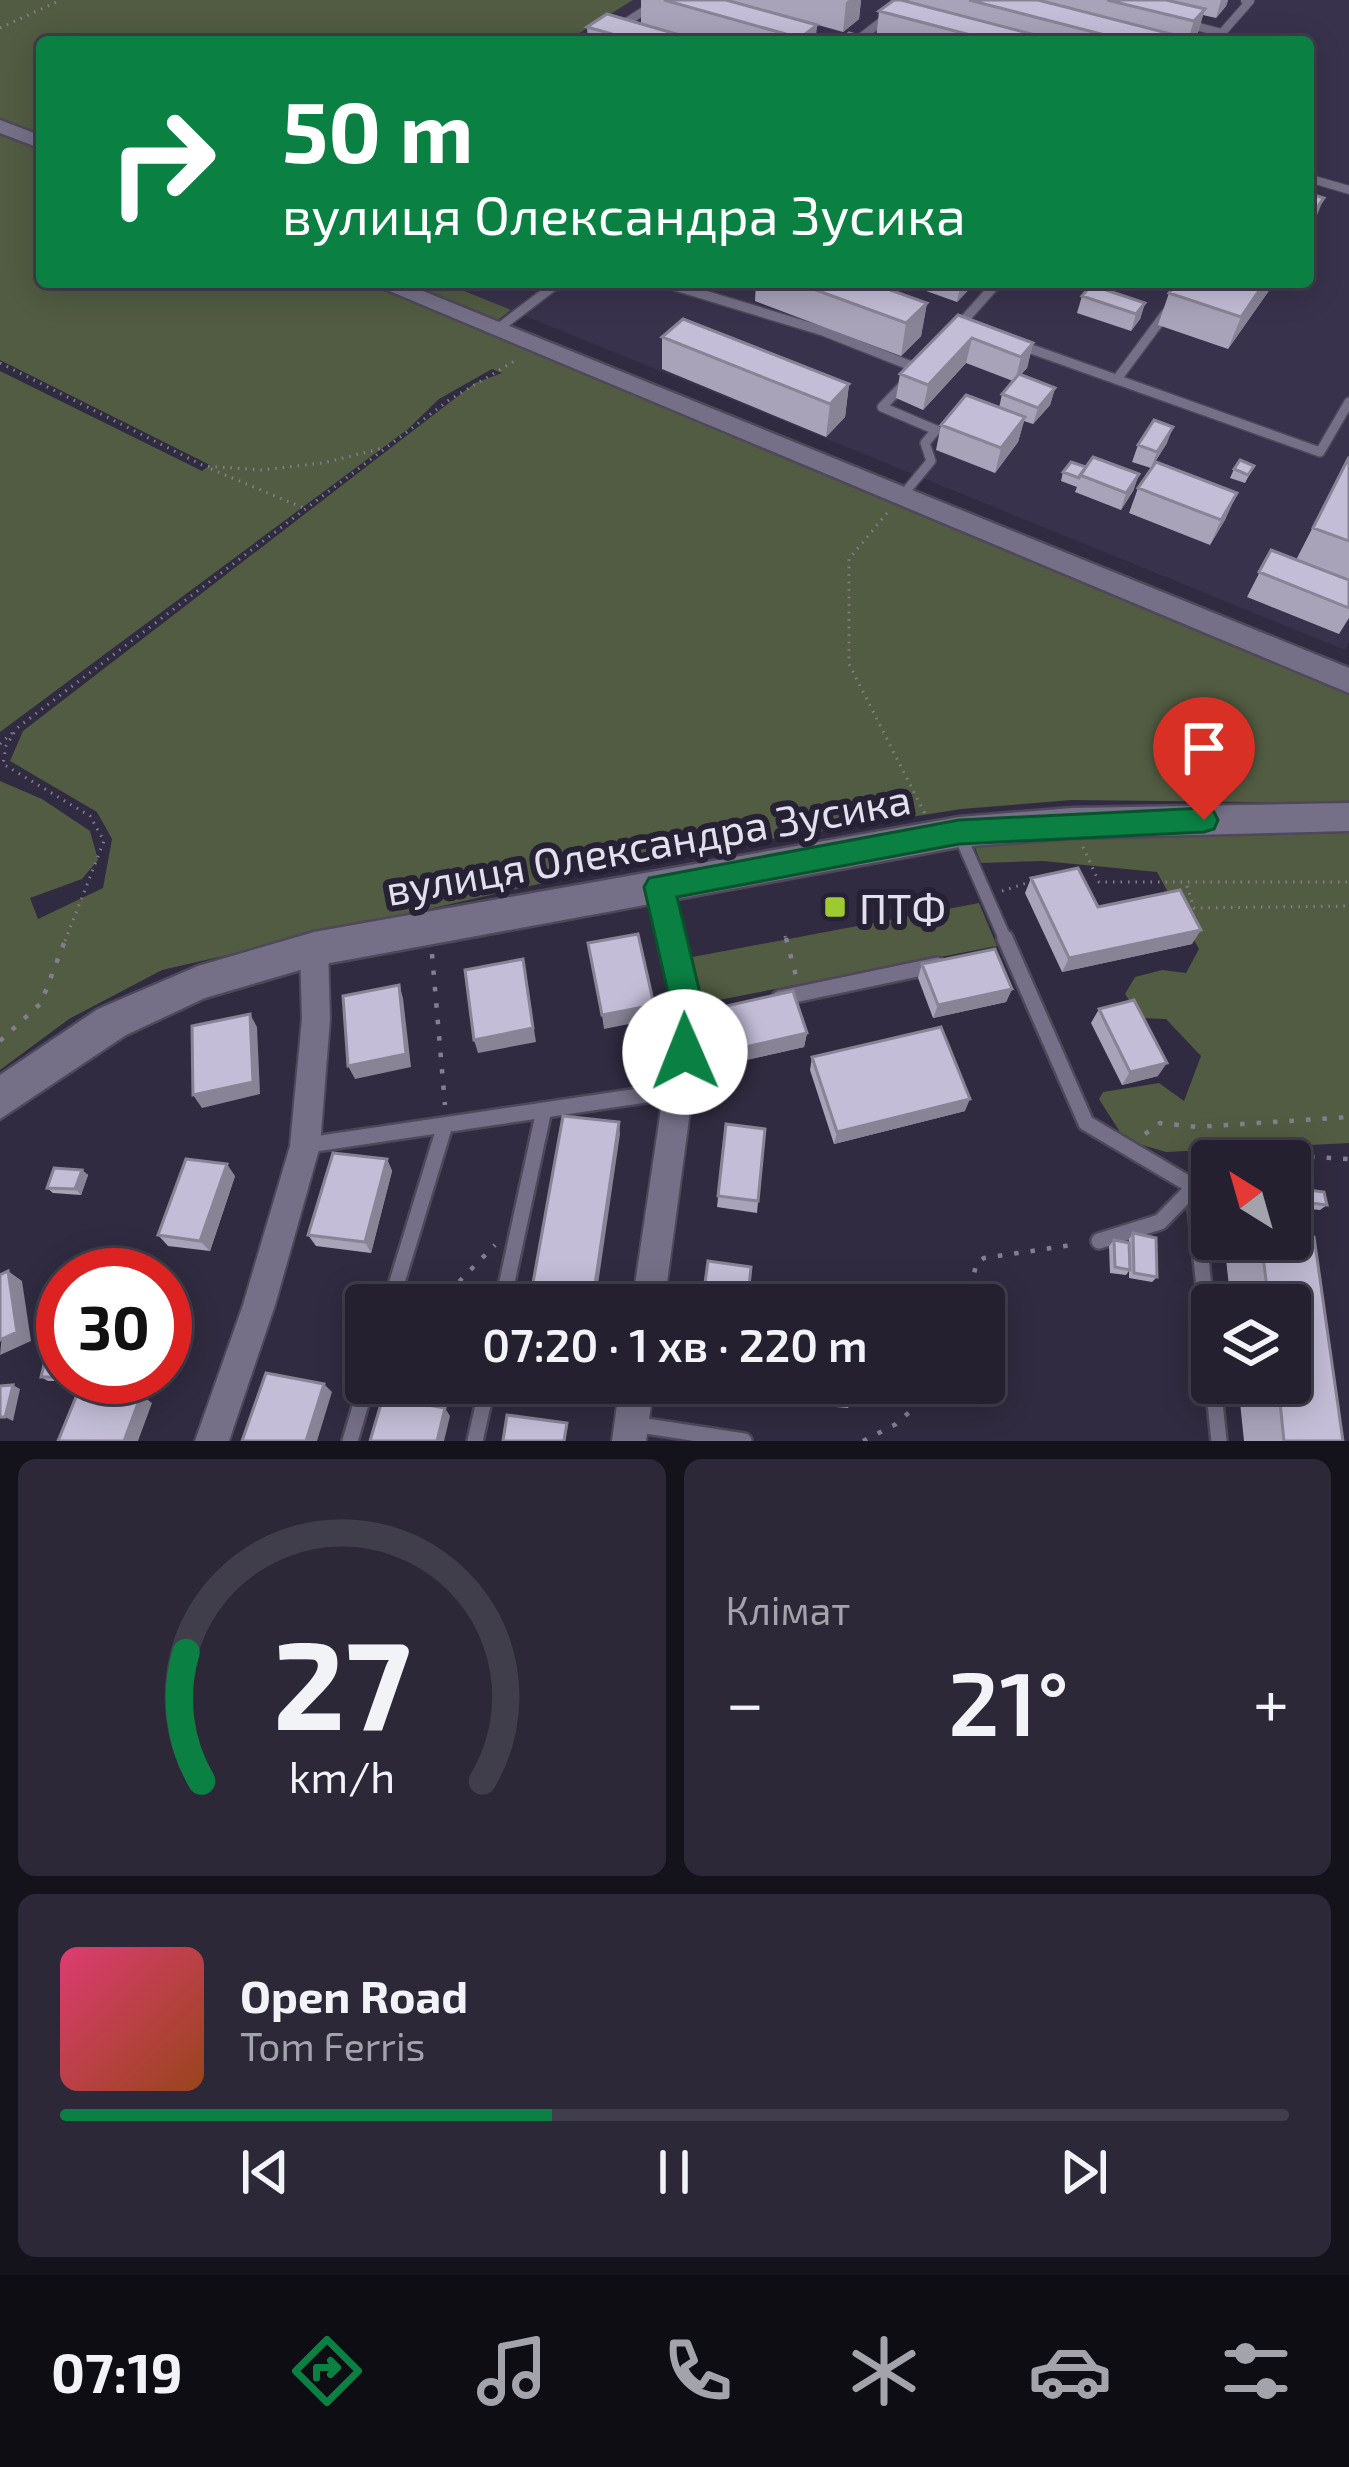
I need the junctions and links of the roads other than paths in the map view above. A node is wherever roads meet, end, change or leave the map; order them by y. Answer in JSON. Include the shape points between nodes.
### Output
{"nodes":[{"id":1,"x":661,"y":0,"type":"edge"},
{"id":2,"x":909,"y":0,"type":"edge"},
{"id":3,"x":1245,"y":0,"type":"edge"},
{"id":4,"x":1178,"y":22,"type":"edge"},
{"id":5,"x":614,"y":30,"type":"junction"},
{"id":6,"x":788,"y":30,"type":"edge"},
{"id":7,"x":1222,"y":33,"type":"junction"},
{"id":8,"x":604,"y":36,"type":"edge"},
{"id":9,"x":635,"y":36,"type":"edge"},
{"id":10,"x":810,"y":36,"type":"edge"},
{"id":11,"x":863,"y":36,"type":"edge"},
{"id":12,"x":1219,"y":36,"type":"edge"},
{"id":13,"x":0,"y":126,"type":"edge"},
{"id":14,"x":36,"y":141,"type":"edge"},
{"id":15,"x":1314,"y":180,"type":"edge"},
{"id":16,"x":1349,"y":190,"type":"edge"},
{"id":17,"x":394,"y":288,"type":"edge"},
{"id":18,"x":551,"y":288,"type":"edge"},
{"id":19,"x":679,"y":288,"type":"edge"},
{"id":20,"x":993,"y":288,"type":"edge"},
{"id":21,"x":1178,"y":298,"type":"edge"},
{"id":22,"x":961,"y":323,"type":"junction"},
{"id":23,"x":496,"y":330,"type":"junction"},
{"id":24,"x":983,"y":331,"type":"edge"},
{"id":25,"x":947,"y":338,"type":"edge"},
{"id":26,"x":1005,"y":339,"type":"edge"},
{"id":27,"x":933,"y":353,"type":"edge"},
{"id":28,"x":920,"y":369,"type":"junction"},
{"id":29,"x":1117,"y":379,"type":"junction"},
{"id":30,"x":1349,"y":402,"type":"edge"},
{"id":31,"x":902,"y":496,"type":"junction"},
{"id":32,"x":1349,"y":681,"type":"edge"},
{"id":33,"x":1349,"y":818,"type":"edge"},
{"id":34,"x":948,"y":834,"type":"junction"},
{"id":35,"x":659,"y":887,"type":"junction"},
{"id":36,"x":314,"y":950,"type":"junction"},
{"id":37,"x":1008,"y":950,"type":"junction"},
{"id":38,"x":985,"y":955,"type":"edge"},
{"id":39,"x":962,"y":960,"type":"edge"},
{"id":40,"x":757,"y":1002,"type":"edge"},
{"id":41,"x":681,"y":1090,"type":"junction"},
{"id":42,"x":0,"y":1099,"type":"edge"},
{"id":43,"x":544,"y":1110,"type":"junction"},
{"id":44,"x":445,"y":1125,"type":"junction"},
{"id":45,"x":305,"y":1146,"type":"junction"},
{"id":46,"x":1191,"y":1182,"type":"edge"},
{"id":47,"x":1191,"y":1197,"type":"edge"},
{"id":48,"x":1099,"y":1240,"type":"road end"},
{"id":49,"x":396,"y":1284,"type":"edge"},
{"id":50,"x":506,"y":1284,"type":"edge"},
{"id":51,"x":651,"y":1284,"type":"edge"},
{"id":52,"x":361,"y":1404,"type":"edge"},
{"id":53,"x":483,"y":1404,"type":"edge"},
{"id":54,"x":1215,"y":1404,"type":"edge"},
{"id":55,"x":633,"y":1411,"type":"edge"},
{"id":56,"x":212,"y":1441,"type":"edge"},
{"id":57,"x":350,"y":1441,"type":"edge"},
{"id":58,"x":475,"y":1441,"type":"edge"},
{"id":59,"x":744,"y":1441,"type":"edge"},
{"id":60,"x":1219,"y":1441,"type":"edge"}],
"edges":[{"from":1,"to":5,"type":"lane"},
{"from":2,"to":11,"type":"lane"},
{"from":3,"to":7,"type":"lane"},
{"from":4,"to":7,"type":"lane"},
{"from":5,"to":8,"type":"lane"},
{"from":5,"to":9,"type":"lane"},
{"from":6,"to":10,"type":"lane"},
{"from":7,"to":12,"type":"lane"},
{"from":13,"to":14,"type":"street"},
{"from":15,"to":16,"type":"lane"},
{"from":17,"to":23,"type":"street"},
{"from":18,"to":23,"type":"lane"},
{"from":19,"to":28,"type":"lane"},
{"from":20,"to":22,"type":"lane"},
{"from":21,"to":29,"type":"lane"},
{"from":22,"to":24,"type":"lane"},
{"from":22,"to":25,"type":"lane"},
{"from":23,"to":31,"type":"street"},
{"from":26,"to":29,"type":"lane"},
{"from":27,"to":28,"type":"lane"},
{"from":28,"to":31,"type":"lane","via":[[882,406],[936,430],[925,443],[932,461]]},
{"from":29,"to":30,"type":"lane","via":[[1320,452]]},
{"from":31,"to":32,"type":"street"},
{"from":33,"to":34,"type":"street","name":"вулиця Олександра Зусика"},
{"from":34,"to":35,"type":"street","name":"вулиця Олександра Зусика"},
{"from":34,"to":37,"type":"lane"},
{"from":35,"to":36,"type":"street","name":"вулиця Олександра Зусика"},
{"from":35,"to":41,"type":"street","via":[[700,1012]]},
{"from":36,"to":42,"type":"street","name":"вулиця Олександра Зусика","via":[[198,983],[112,1022]]},
{"from":36,"to":45,"type":"street"},
{"from":37,"to":38,"type":"lane"},
{"from":37,"to":46,"type":"lane","via":[[1086,1123]]},
{"from":39,"to":40,"type":"lane"},
{"from":41,"to":43,"type":"lane"},
{"from":41,"to":51,"type":"street"},
{"from":43,"to":44,"type":"lane"},
{"from":43,"to":50,"type":"lane"},
{"from":44,"to":45,"type":"lane"},
{"from":44,"to":49,"type":"lane"},
{"from":45,"to":56,"type":"street"},
{"from":47,"to":48,"type":"lane","via":[[1160,1222]]},
{"from":52,"to":57,"type":"lane"},
{"from":53,"to":58,"type":"lane"},
{"from":54,"to":60,"type":"lane"},
{"from":55,"to":59,"type":"lane"}]}
